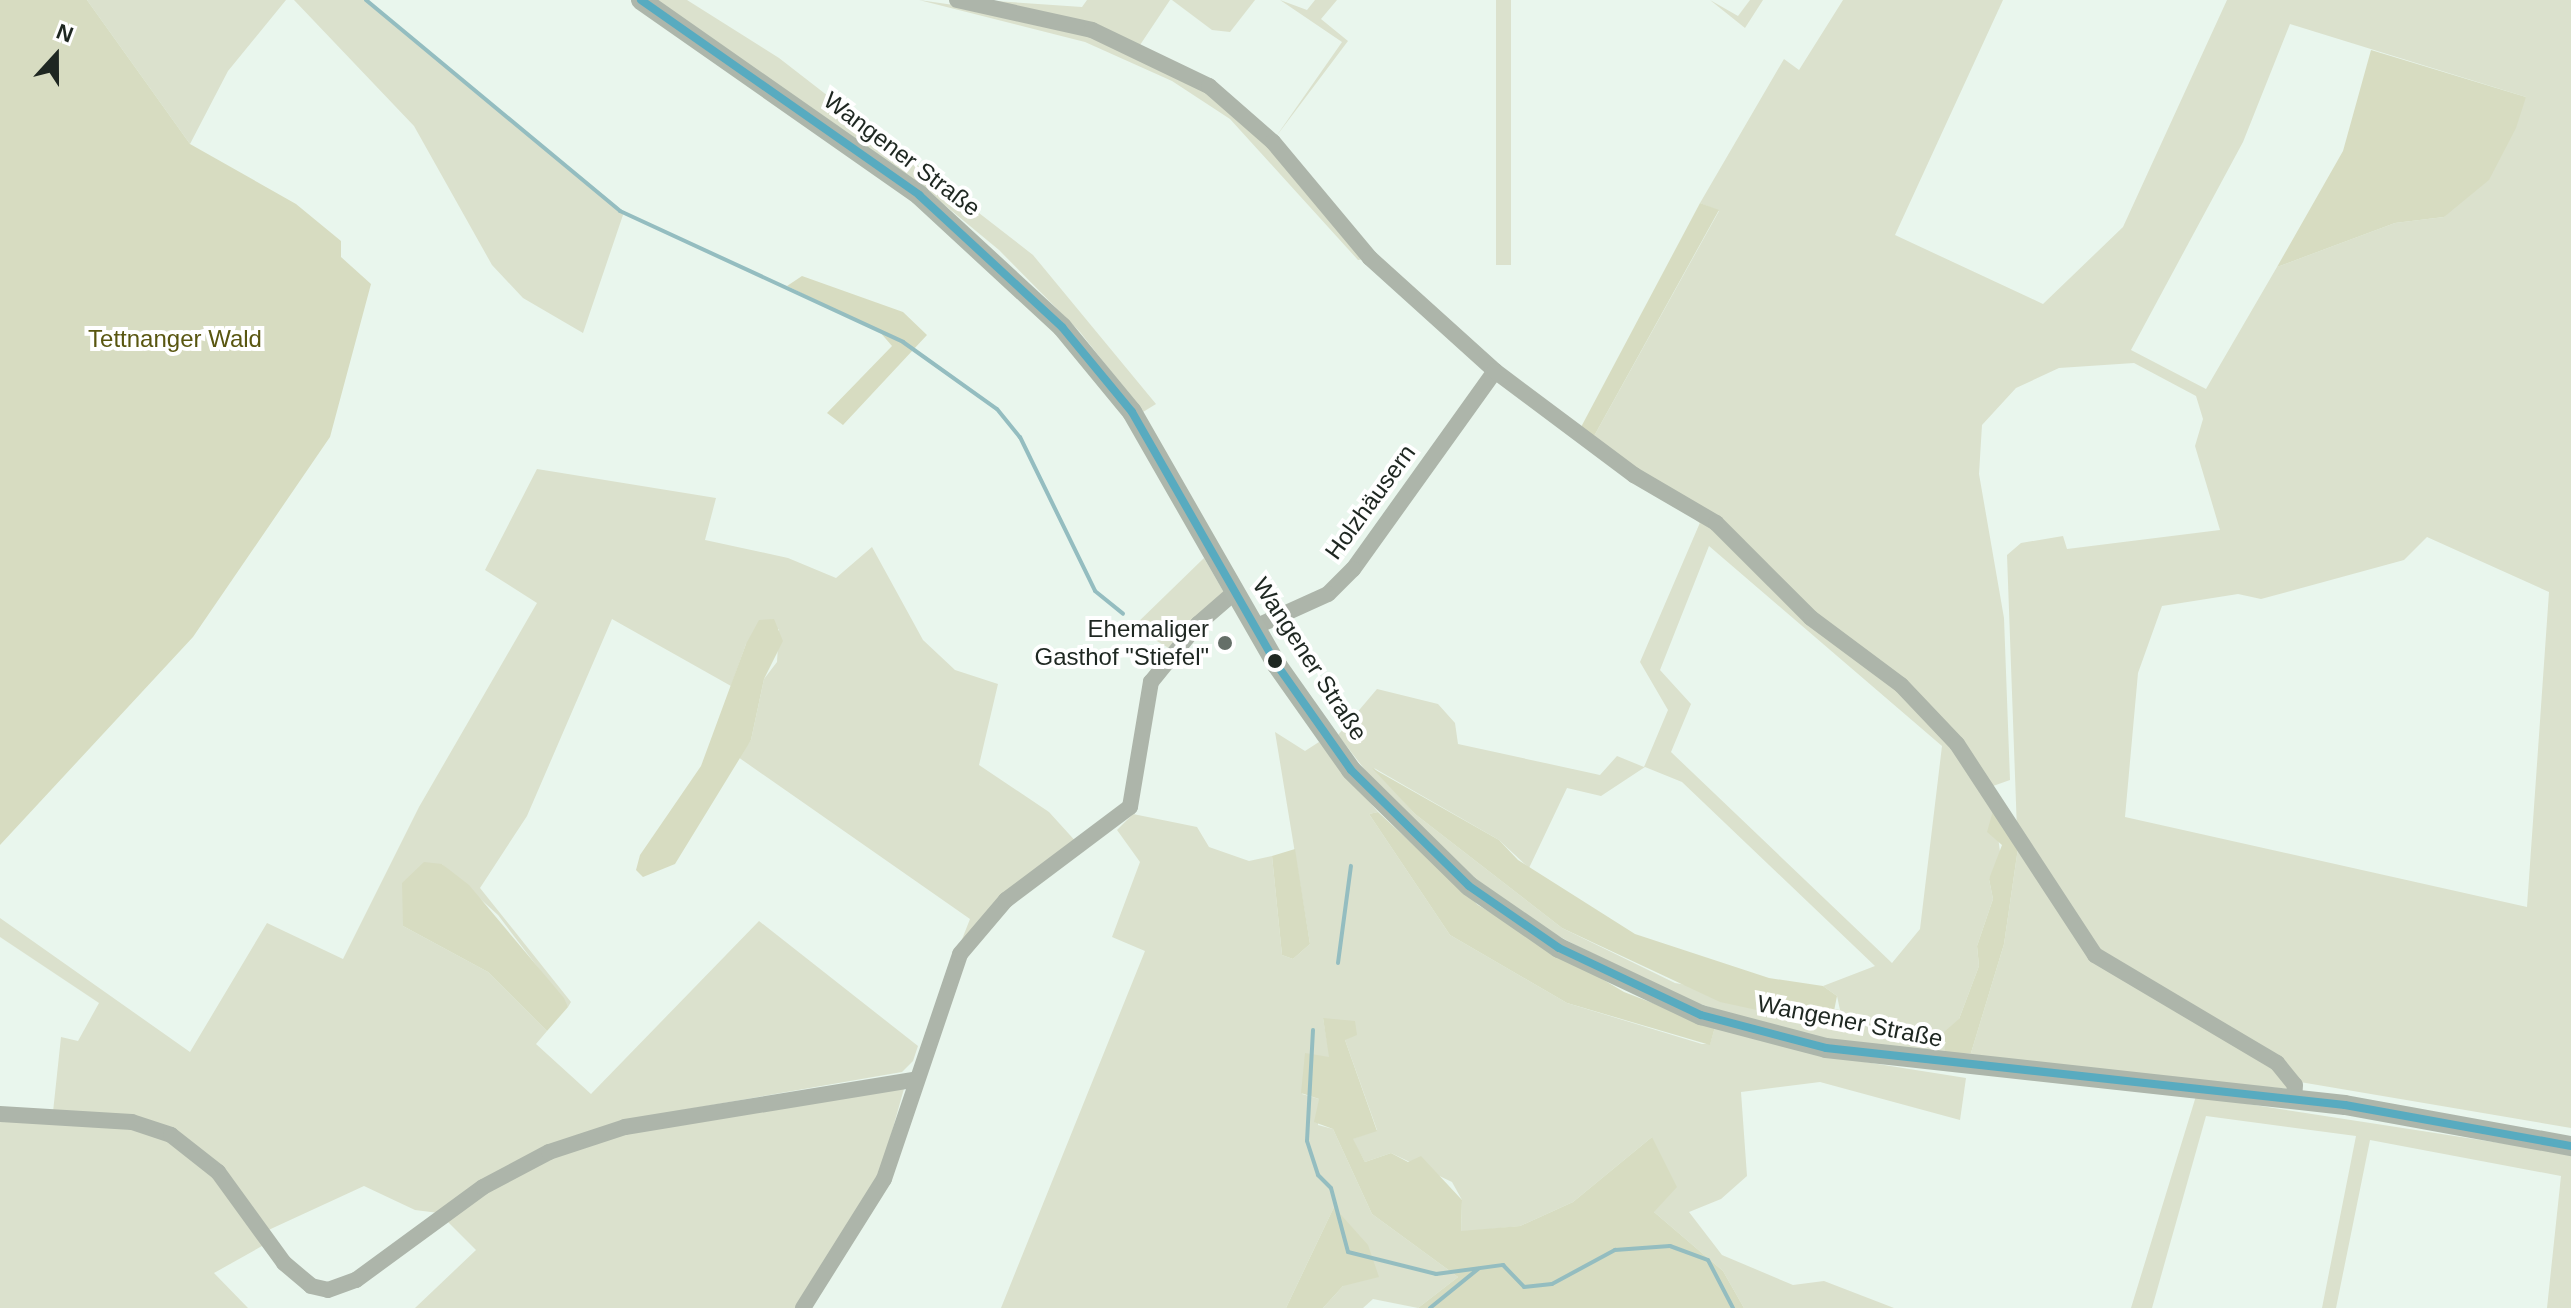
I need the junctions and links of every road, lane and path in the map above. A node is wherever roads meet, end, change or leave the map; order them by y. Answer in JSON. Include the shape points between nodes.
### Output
{"nodes":[{"id":1,"x":641,"y":0,"type":"edge"},
{"id":2,"x":957,"y":0,"type":"edge"},
{"id":3,"x":1495,"y":371,"type":"junction"},
{"id":4,"x":1235,"y":592,"type":"junction"},
{"id":5,"x":1255,"y":627,"type":"junction"},
{"id":6,"x":913,"y":1080,"type":"junction"},
{"id":7,"x":2294,"y":1099,"type":"junction"},
{"id":8,"x":0,"y":1114,"type":"edge"},
{"id":9,"x":2571,"y":1146,"type":"edge"},
{"id":10,"x":803,"y":1308,"type":"edge"}],
"edges":[{"from":1,"to":4,"type":"main road","name":"Wangener Straße","via":[[884,169],[1015,279],[1132,412]]},
{"from":2,"to":3,"type":"street","via":[[1061,20],[1183,69],[1233,102],[1370,258]]},
{"from":3,"to":5,"type":"street","name":"Holzhäusern","via":[[1346,577],[1328,594]]},
{"from":3,"to":7,"type":"street","via":[[1634,475],[1716,523],[1811,618],[1901,685],[1957,744],[2095,955],[2277,1063],[2295,1085]]},
{"from":4,"to":5,"type":"main road","name":"Wangener Straße"},
{"from":4,"to":6,"type":"street","via":[[1190,632],[1151,682],[1138,789],[1108,827],[982,922],[949,976]]},
{"from":5,"to":7,"type":"main road","name":"Wangener Straße","via":[[1351,770],[1436,856],[1510,916],[1635,988],[1731,1024],[1853,1053]]},
{"from":6,"to":8,"type":"street","via":[[625,1127],[549,1152],[483,1187],[337,1288],[320,1290],[296,1275],[218,1172],[171,1135],[132,1122]]},
{"from":6,"to":10,"type":"street","via":[[871,1207]]},
{"from":7,"to":9,"type":"main road","name":"Wangener Straße"}]}
